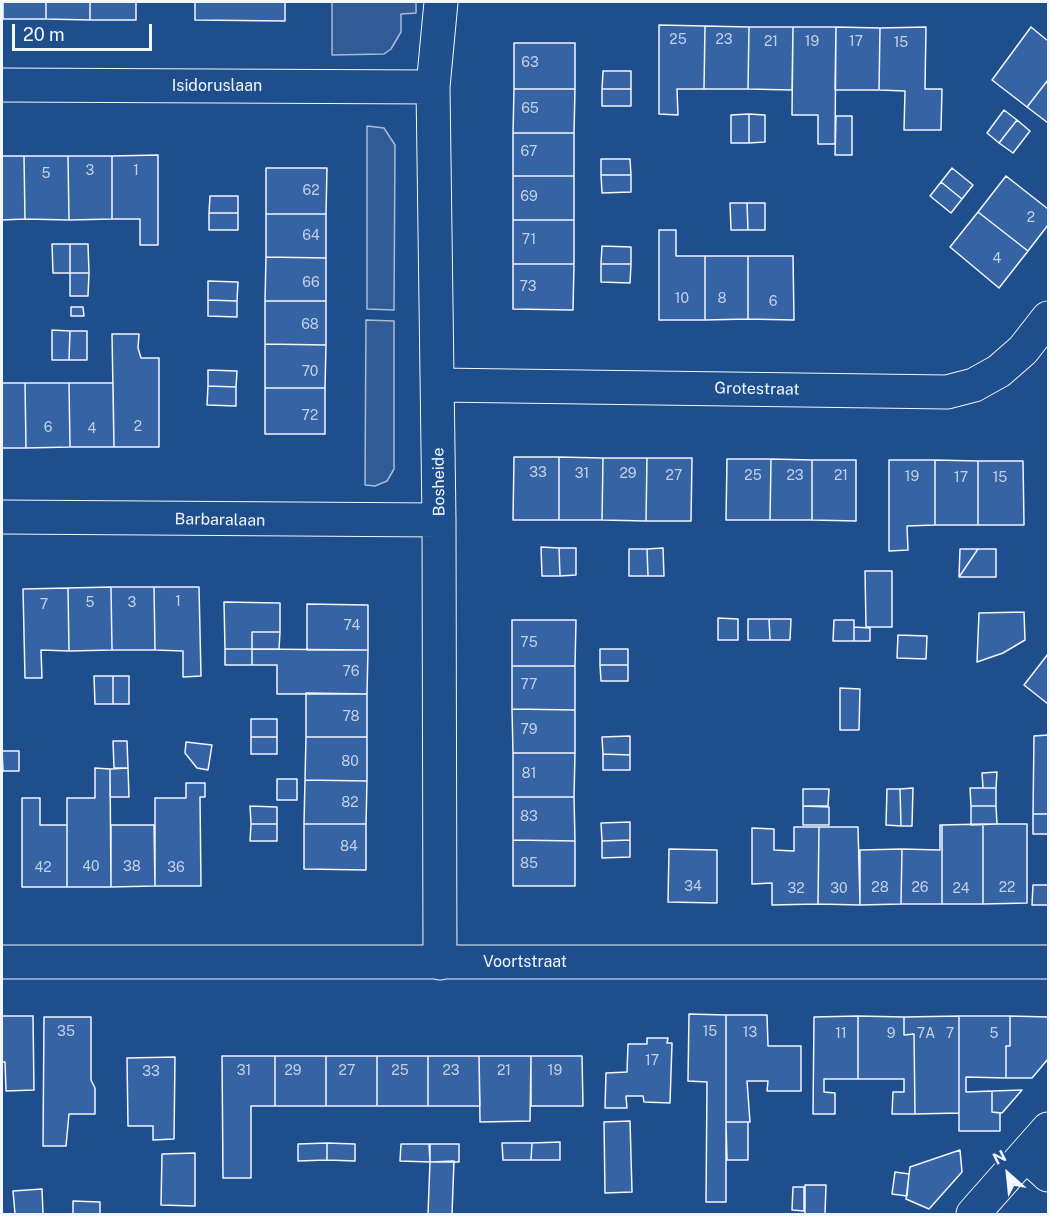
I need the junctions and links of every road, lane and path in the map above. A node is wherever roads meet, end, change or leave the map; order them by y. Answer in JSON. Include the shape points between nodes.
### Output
{"nodes":[{"id":1,"x":441,"y":2,"type":"edge"},
{"id":2,"x":2,"y":85,"type":"edge"},
{"id":3,"x":433,"y":87,"type":"junction"},
{"id":4,"x":1048,"y":318,"type":"edge"},
{"id":5,"x":438,"y":385,"type":"junction"},
{"id":6,"x":2,"y":518,"type":"edge"},
{"id":7,"x":439,"y":520,"type":"junction"},
{"id":8,"x":2,"y":962,"type":"edge"},
{"id":9,"x":1048,"y":962,"type":"edge"},
{"id":10,"x":440,"y":963,"type":"junction"},
{"id":11,"x":1048,"y":1129,"type":"edge"},
{"id":12,"x":1037,"y":1165,"type":"edge"},
{"id":13,"x":973,"y":1215,"type":"edge"}],
"edges":[{"from":1,"to":3,"type":"street","name":"Bosheide"},
{"from":2,"to":3,"type":"street","name":"Isidoruslaan"},
{"from":3,"to":5,"type":"street","name":"Bosheide"},
{"from":4,"to":5,"type":"street","name":"Grotestraat","via":[[1023,350],[999,371],[974,385],[947,392]]},
{"from":5,"to":7,"type":"street","name":"Bosheide"},
{"from":6,"to":7,"type":"street","name":"Barbaralaan"},
{"from":7,"to":10,"type":"street","name":"Bosheide"},
{"from":8,"to":10,"type":"street","name":"Voortstraat"},
{"from":9,"to":10,"type":"street","name":"Voortstraat"},
{"from":11,"to":12,"type":"street"},
{"from":12,"to":13,"type":"street"}]}
